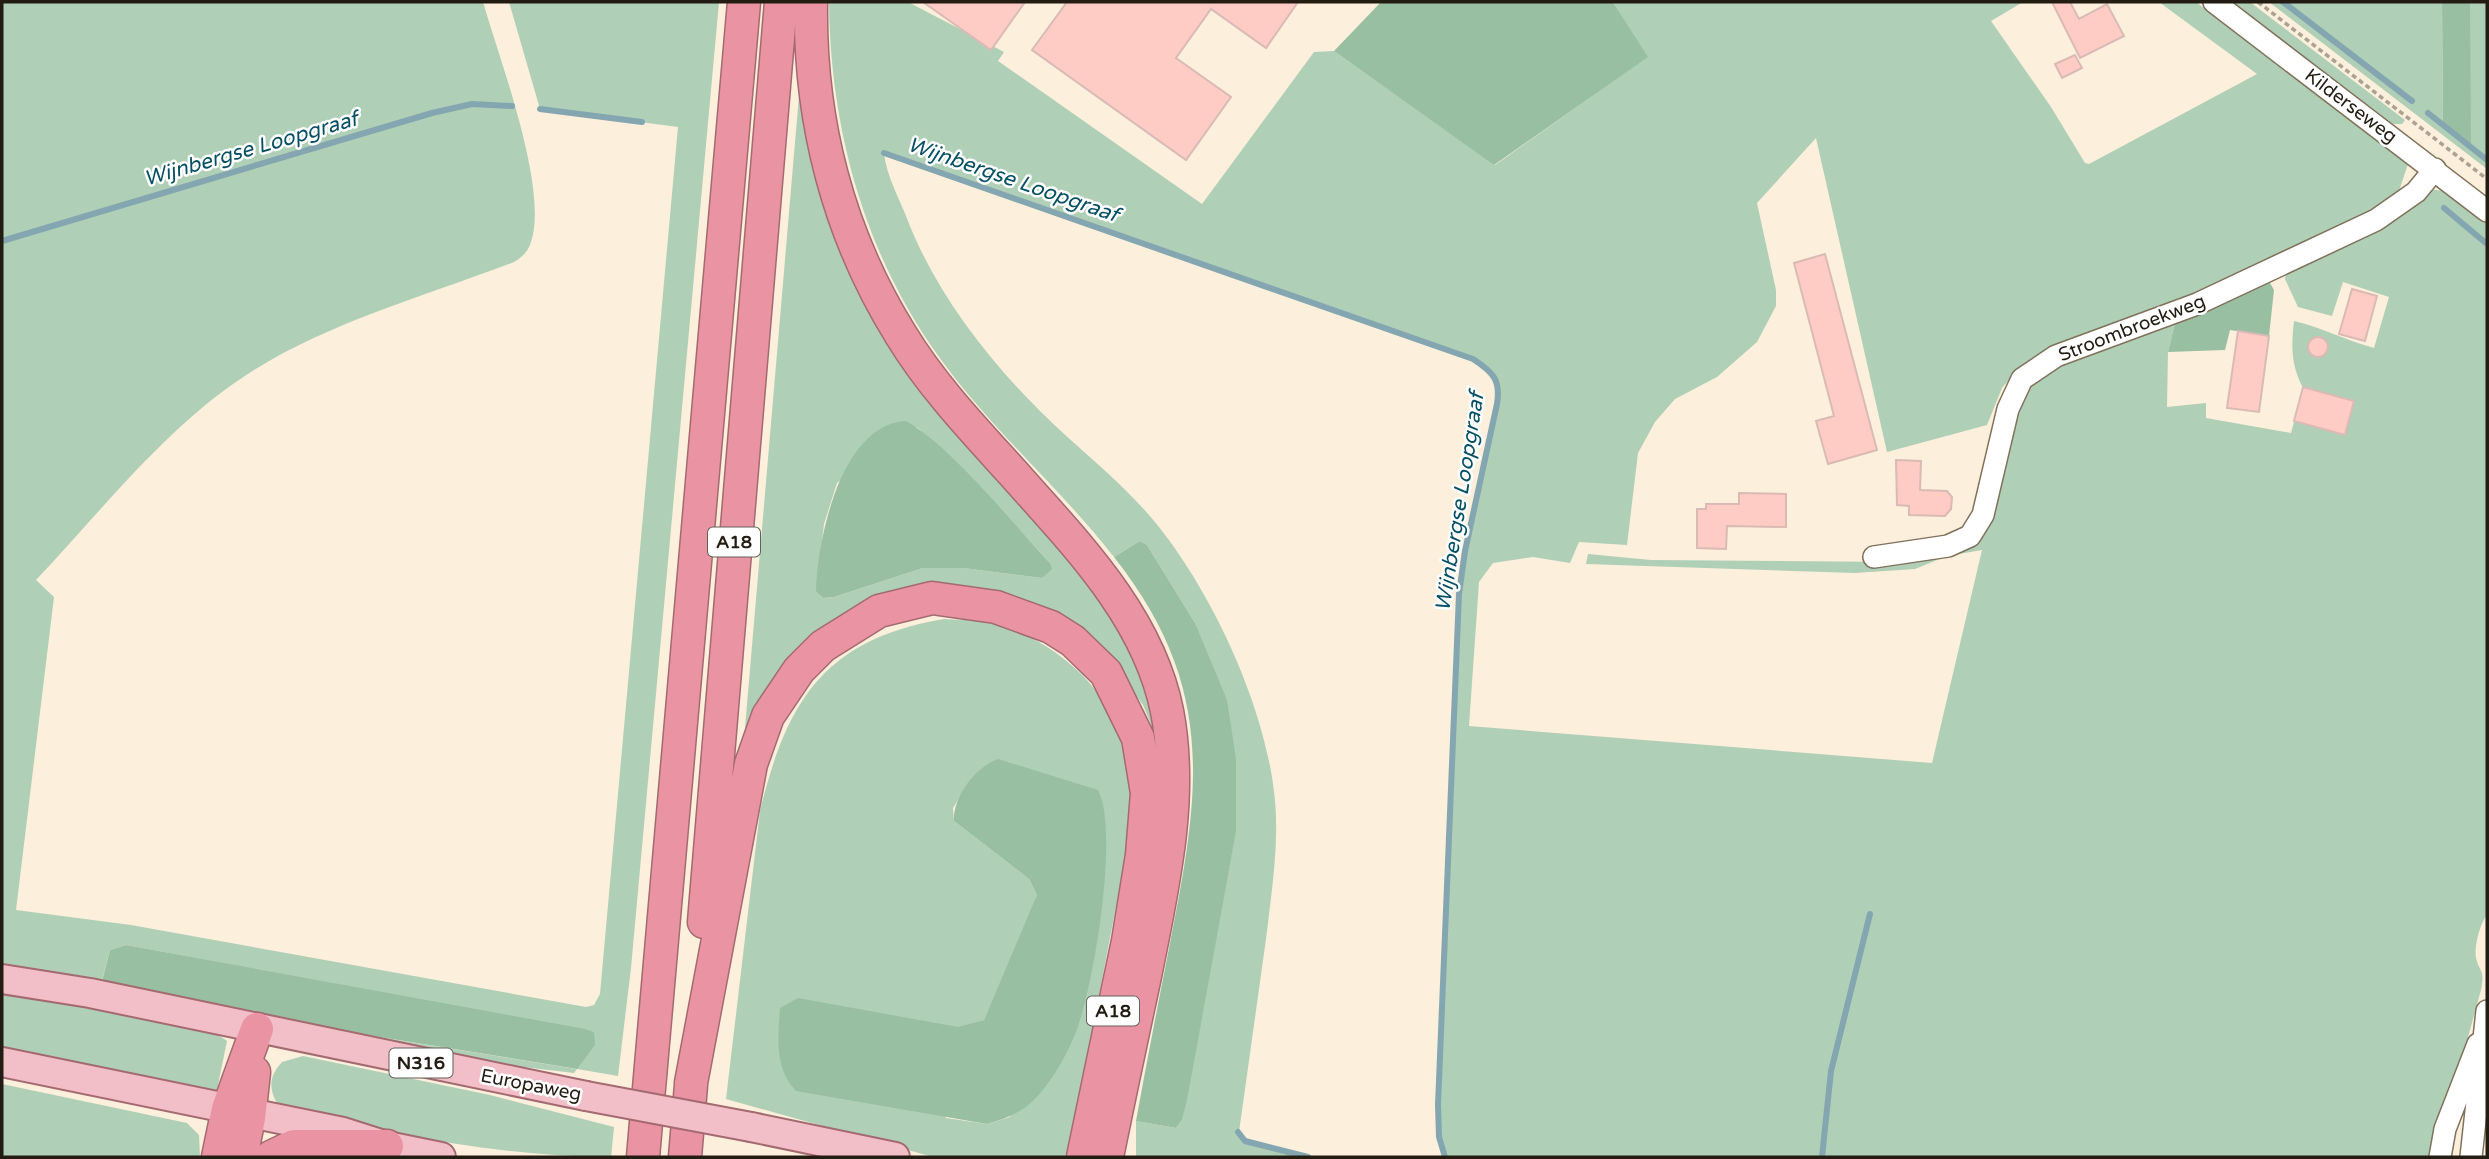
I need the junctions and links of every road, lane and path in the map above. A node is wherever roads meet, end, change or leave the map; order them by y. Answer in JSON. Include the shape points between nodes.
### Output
{"nodes":[{"id":1,"x":744,"y":2,"type":"edge"},
{"id":2,"x":780,"y":2,"type":"edge"},
{"id":3,"x":811,"y":2,"type":"edge"},
{"id":4,"x":2214,"y":2,"type":"edge"},
{"id":5,"x":2258,"y":2,"type":"edge"},
{"id":6,"x":2435,"y":169,"type":"junction"},
{"id":7,"x":2487,"y":178,"type":"edge"},
{"id":8,"x":2487,"y":211,"type":"edge"},
{"id":9,"x":1874,"y":557,"type":"dead end"},
{"id":10,"x":2,"y":979,"type":"edge"},
{"id":11,"x":2486,"y":1020,"type":"edge"},
{"id":12,"x":257,"y":1029,"type":"junction"},
{"id":13,"x":1130,"y":1047,"type":"junction"},
{"id":14,"x":2,"y":1062,"type":"edge"},
{"id":15,"x":691,"y":1083,"type":"junction"},
{"id":16,"x":239,"y":1111,"type":"junction"},
{"id":17,"x":387,"y":1146,"type":"junction"},
{"id":18,"x":218,"y":1157,"type":"edge"},
{"id":19,"x":241,"y":1157,"type":"edge"},
{"id":20,"x":271,"y":1157,"type":"edge"},
{"id":21,"x":441,"y":1157,"type":"edge"},
{"id":22,"x":643,"y":1157,"type":"edge"},
{"id":23,"x":684,"y":1157,"type":"edge"},
{"id":24,"x":895,"y":1157,"type":"edge"},
{"id":25,"x":1083,"y":1157,"type":"edge"},
{"id":26,"x":1107,"y":1157,"type":"edge"},
{"id":27,"x":1127,"y":1157,"type":"edge"},
{"id":28,"x":2440,"y":1157,"type":"edge"},
{"id":29,"x":2471,"y":1157,"type":"edge"}],
"edges":[{"from":1,"to":22,"type":"highway","number":"A18"},
{"from":2,"to":15,"type":"highway","number":"A18"},
{"from":3,"to":13,"type":"highway","number":"A18","via":[[811,74],[825,152],[836,196],[879,297],[933,382],[1102,575],[1158,678],[1173,759],[1172,809],[1163,887]]},
{"from":4,"to":6,"type":"street","name":"Kilderseweg"},
{"from":5,"to":7,"type":"path"},
{"from":6,"to":8,"type":"street","name":"Kilderseweg"},
{"from":6,"to":9,"type":"street","name":"Stroombroekweg","via":[[2416,192],[2376,220],[2197,304],[2056,356],[2022,379],[2008,409],[1983,515],[1970,536],[1948,546]]},
{"from":10,"to":12,"type":"main road","name":"Europaweg","number":"N316"},
{"from":11,"to":28,"type":"street","via":[[2445,1129]]},
{"from":11,"to":29,"type":"street"},
{"from":12,"to":16,"type":"highway"},
{"from":12,"to":24,"type":"main road","name":"Europaweg","number":"N316","bridge":true},
{"from":13,"to":26,"type":"highway","number":"A18"},
{"from":13,"to":27,"type":"highway","number":"A18","via":[[1135,1088]]},
{"from":14,"to":16,"type":"main road"},
{"from":15,"to":23,"type":"highway","number":"A18"},
{"from":15,"to":25,"type":"highway","number":"A18","via":[[751,764],[768,716],[799,670],[823,646],[879,611],[932,598],[996,607],[1051,627],[1106,673],[1138,738],[1147,793],[1128,941]]},
{"from":16,"to":17,"type":"main road"},
{"from":16,"to":18,"type":"highway"},
{"from":16,"to":19,"type":"highway"},
{"from":17,"to":20,"type":"highway","via":[[294,1146]]},
{"from":17,"to":21,"type":"main road"}]}
